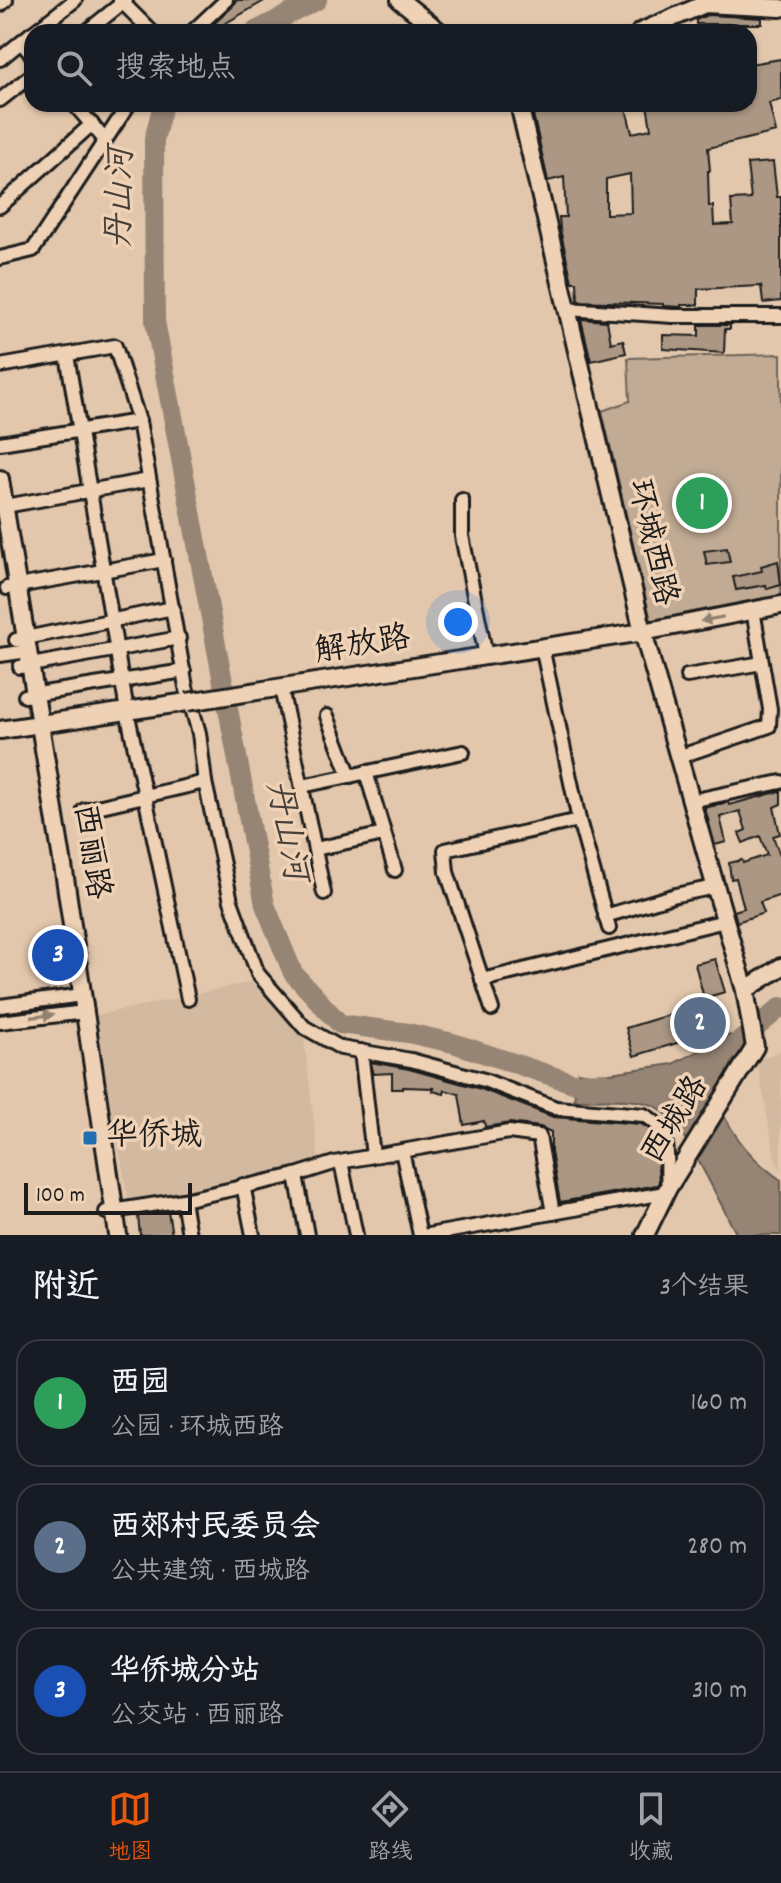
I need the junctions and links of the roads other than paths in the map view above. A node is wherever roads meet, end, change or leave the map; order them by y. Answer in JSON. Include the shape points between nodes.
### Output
{"nodes":[{"id":1,"x":6,"y":0,"type":"edge"},
{"id":2,"x":75,"y":0,"type":"edge"},
{"id":3,"x":226,"y":0,"type":"edge"},
{"id":4,"x":400,"y":0,"type":"edge"},
{"id":5,"x":123,"y":1,"type":"edge"},
{"id":6,"x":0,"y":5,"type":"edge"},
{"id":7,"x":781,"y":8,"type":"edge"},
{"id":8,"x":44,"y":24,"type":"edge"},
{"id":9,"x":96,"y":24,"type":"edge"},
{"id":10,"x":145,"y":24,"type":"edge"},
{"id":11,"x":200,"y":24,"type":"edge"},
{"id":12,"x":430,"y":24,"type":"edge"},
{"id":13,"x":659,"y":24,"type":"edge"},
{"id":14,"x":24,"y":40,"type":"edge"},
{"id":15,"x":21,"y":42,"type":"junction"},
{"id":16,"x":24,"y":46,"type":"edge"},
{"id":17,"x":0,"y":59,"type":"edge"},
{"id":18,"x":24,"y":81,"type":"edge"},
{"id":19,"x":0,"y":100,"type":"edge"},
{"id":20,"x":81,"y":112,"type":"edge"},
{"id":21,"x":124,"y":112,"type":"edge"},
{"id":22,"x":521,"y":112,"type":"edge"},
{"id":23,"x":92,"y":124,"type":"junction"},
{"id":24,"x":105,"y":140,"type":"junction"},
{"id":25,"x":0,"y":206,"type":"edge"},
{"id":26,"x":0,"y":258,"type":"edge"},
{"id":27,"x":567,"y":309,"type":"junction"},
{"id":28,"x":781,"y":316,"type":"edge"},
{"id":29,"x":67,"y":355,"type":"junction"},
{"id":30,"x":0,"y":366,"type":"edge"},
{"id":31,"x":139,"y":421,"type":"junction"},
{"id":32,"x":80,"y":430,"type":"junction"},
{"id":33,"x":0,"y":443,"type":"edge"},
{"id":34,"x":0,"y":479,"type":"edge"},
{"id":35,"x":149,"y":480,"type":"junction"},
{"id":36,"x":90,"y":491,"type":"junction"},
{"id":37,"x":462,"y":500,"type":"dead end"},
{"id":38,"x":2,"y":507,"type":"edge"},
{"id":39,"x":0,"y":544,"type":"edge"},
{"id":40,"x":164,"y":560,"type":"junction"},
{"id":41,"x":104,"y":570,"type":"junction"},
{"id":42,"x":12,"y":587,"type":"junction"},
{"id":43,"x":781,"y":605,"type":"edge"},
{"id":44,"x":173,"y":608,"type":"junction"},
{"id":45,"x":753,"y":610,"type":"junction"},
{"id":46,"x":112,"y":620,"type":"junction"},
{"id":47,"x":643,"y":632,"type":"junction"},
{"id":48,"x":179,"y":638,"type":"junction"},
{"id":49,"x":542,"y":647,"type":"junction"},
{"id":50,"x":117,"y":649,"type":"junction"},
{"id":51,"x":23,"y":652,"type":"junction"},
{"id":52,"x":0,"y":655,"type":"edge"},
{"id":53,"x":486,"y":656,"type":"junction"},
{"id":54,"x":762,"y":663,"type":"junction"},
{"id":55,"x":184,"y":671,"type":"junction"},
{"id":56,"x":687,"y":676,"type":"dead end"},
{"id":57,"x":122,"y":681,"type":"junction"},
{"id":58,"x":276,"y":688,"type":"junction"},
{"id":59,"x":30,"y":696,"type":"junction"},
{"id":60,"x":127,"y":711,"type":"junction"},
{"id":61,"x":327,"y":716,"type":"dead end"},
{"id":62,"x":35,"y":725,"type":"junction"},
{"id":63,"x":0,"y":730,"type":"edge"},
{"id":64,"x":463,"y":752,"type":"dead end"},
{"id":65,"x":678,"y":757,"type":"junction"},
{"id":66,"x":366,"y":772,"type":"junction"},
{"id":67,"x":350,"y":776,"type":"junction"},
{"id":68,"x":205,"y":782,"type":"junction"},
{"id":69,"x":781,"y":782,"type":"edge"},
{"id":70,"x":302,"y":786,"type":"junction"},
{"id":71,"x":145,"y":796,"type":"junction"},
{"id":72,"x":691,"y":801,"type":"junction"},
{"id":73,"x":84,"y":810,"type":"dead end"},
{"id":74,"x":579,"y":820,"type":"junction"},
{"id":75,"x":384,"y":834,"type":"junction"},
{"id":76,"x":315,"y":849,"type":"junction"},
{"id":77,"x":395,"y":870,"type":"dead end"},
{"id":78,"x":715,"y":887,"type":"junction"},
{"id":79,"x":324,"y":893,"type":"dead end"},
{"id":80,"x":725,"y":921,"type":"junction"},
{"id":81,"x":781,"y":967,"type":"edge"},
{"id":82,"x":482,"y":980,"type":"junction"},
{"id":83,"x":745,"y":990,"type":"junction"},
{"id":84,"x":188,"y":999,"type":"dead end"},
{"id":85,"x":79,"y":1004,"type":"junction"},
{"id":86,"x":0,"y":1006,"type":"edge"},
{"id":87,"x":492,"y":1009,"type":"dead end"},
{"id":88,"x":0,"y":1022,"type":"edge"},
{"id":89,"x":361,"y":1051,"type":"junction"},
{"id":90,"x":402,"y":1151,"type":"junction"},
{"id":91,"x":373,"y":1156,"type":"junction"},
{"id":92,"x":341,"y":1162,"type":"junction"},
{"id":93,"x":296,"y":1175,"type":"junction"},
{"id":94,"x":243,"y":1185,"type":"junction"},
{"id":95,"x":666,"y":1191,"type":"junction"},
{"id":96,"x":183,"y":1200,"type":"junction"},
{"id":97,"x":110,"y":1211,"type":"junction"},
{"id":98,"x":553,"y":1213,"type":"junction"},
{"id":99,"x":475,"y":1231,"type":"edge"},
{"id":100,"x":110,"y":1235,"type":"edge"},
{"id":101,"x":118,"y":1235,"type":"edge"},
{"id":102,"x":189,"y":1235,"type":"edge"},
{"id":103,"x":253,"y":1235,"type":"edge"},
{"id":104,"x":307,"y":1235,"type":"edge"},
{"id":105,"x":356,"y":1235,"type":"edge"},
{"id":106,"x":420,"y":1235,"type":"edge"},
{"id":107,"x":428,"y":1235,"type":"edge"},
{"id":108,"x":645,"y":1235,"type":"edge"}],
"edges":[{"from":1,"to":6,"type":"street"},
{"from":2,"to":8,"type":"street"},
{"from":3,"to":11,"type":"street"},
{"from":4,"to":12,"type":"street"},
{"from":5,"to":9,"type":"street"},
{"from":5,"to":10,"type":"street"},
{"from":7,"to":13,"type":"street","via":[[705,4]]},
{"from":14,"to":15,"type":"street"},
{"from":15,"to":16,"type":"street"},
{"from":15,"to":17,"type":"street"},
{"from":18,"to":19,"type":"street"},
{"from":20,"to":23,"type":"street"},
{"from":21,"to":24,"type":"street"},
{"from":22,"to":27,"type":"street","name":"环城西路"},
{"from":23,"to":24,"type":"street"},
{"from":23,"to":25,"type":"street"},
{"from":24,"to":26,"type":"street","via":[[33,250]]},
{"from":27,"to":28,"type":"street"},
{"from":27,"to":47,"type":"street","name":"环城西路"},
{"from":29,"to":30,"type":"street"},
{"from":29,"to":31,"type":"street","via":[[115,346]]},
{"from":29,"to":32,"type":"street"},
{"from":31,"to":32,"type":"street"},
{"from":31,"to":35,"type":"street"},
{"from":32,"to":33,"type":"street"},
{"from":32,"to":36,"type":"street"},
{"from":34,"to":38,"type":"street","name":"西丽路"},
{"from":35,"to":36,"type":"street"},
{"from":35,"to":40,"type":"street"},
{"from":36,"to":38,"type":"street"},
{"from":36,"to":41,"type":"street"},
{"from":37,"to":53,"type":"street","via":[[462,536]]},
{"from":38,"to":42,"type":"street","name":"西丽路"},
{"from":39,"to":42,"type":"street","name":"西丽路"},
{"from":40,"to":41,"type":"street"},
{"from":40,"to":44,"type":"street"},
{"from":41,"to":42,"type":"street"},
{"from":41,"to":46,"type":"street"},
{"from":42,"to":51,"type":"street","name":"西丽路"},
{"from":43,"to":45,"type":"street","name":"解放路"},
{"from":44,"to":46,"type":"street"},
{"from":44,"to":48,"type":"street"},
{"from":45,"to":47,"type":"street","name":"解放路","one_way":true},
{"from":45,"to":54,"type":"street"},
{"from":46,"to":50,"type":"street"},
{"from":46,"to":51,"type":"street"},
{"from":47,"to":49,"type":"street","name":"解放路"},
{"from":47,"to":65,"type":"street","name":"环城西路"},
{"from":48,"to":50,"type":"street"},
{"from":48,"to":55,"type":"street"},
{"from":49,"to":53,"type":"street","name":"解放路"},
{"from":49,"to":74,"type":"street"},
{"from":50,"to":51,"type":"street"},
{"from":50,"to":57,"type":"street"},
{"from":51,"to":52,"type":"street"},
{"from":51,"to":59,"type":"street","name":"西丽路"},
{"from":53,"to":58,"type":"street","name":"解放路"},
{"from":54,"to":56,"type":"street"},
{"from":54,"to":65,"type":"street","via":[[769,726]]},
{"from":55,"to":57,"type":"street"},
{"from":55,"to":68,"type":"street"},
{"from":57,"to":59,"type":"street"},
{"from":57,"to":60,"type":"street"},
{"from":58,"to":60,"type":"street","name":"解放路","bridge":true},
{"from":58,"to":70,"type":"street"},
{"from":59,"to":62,"type":"street","name":"西丽路"},
{"from":60,"to":62,"type":"street","name":"解放路"},
{"from":60,"to":71,"type":"street"},
{"from":61,"to":67,"type":"street"},
{"from":62,"to":63,"type":"street","name":"解放路"},
{"from":62,"to":85,"type":"street","name":"西丽路"},
{"from":64,"to":66,"type":"street"},
{"from":65,"to":72,"type":"street","name":"环城西路"},
{"from":66,"to":67,"type":"street"},
{"from":66,"to":75,"type":"street"},
{"from":67,"to":70,"type":"street"},
{"from":68,"to":71,"type":"street"},
{"from":68,"to":89,"type":"street","via":[[231,901],[258,974],[304,1027],[341,1048]]},
{"from":69,"to":72,"type":"street"},
{"from":70,"to":76,"type":"street"},
{"from":71,"to":73,"type":"street"},
{"from":71,"to":84,"type":"street"},
{"from":72,"to":78,"type":"street","name":"环城西路"},
{"from":74,"to":78,"type":"street","via":[[607,922],[676,895]]},
{"from":74,"to":82,"type":"street","via":[[445,850],[447,872]]},
{"from":75,"to":76,"type":"street"},
{"from":75,"to":77,"type":"street"},
{"from":76,"to":79,"type":"street"},
{"from":78,"to":80,"type":"street","name":"环城西路"},
{"from":80,"to":82,"type":"street"},
{"from":80,"to":83,"type":"street","name":"环城西路"},
{"from":81,"to":83,"type":"street"},
{"from":82,"to":87,"type":"street"},
{"from":83,"to":95,"type":"street","name":"西城路","via":[[755,1047]]},
{"from":85,"to":86,"type":"street"},
{"from":88,"to":85,"type":"street","one_way":true},
{"from":85,"to":97,"type":"street","name":"西丽路"},
{"from":89,"to":91,"type":"street"},
{"from":89,"to":95,"type":"street","via":[[484,1080],[556,1108],[644,1115],[657,1121],[665,1134]]},
{"from":90,"to":91,"type":"street"},
{"from":90,"to":98,"type":"street","via":[[509,1132],[539,1136]]},
{"from":90,"to":106,"type":"street"},
{"from":91,"to":92,"type":"street"},
{"from":92,"to":93,"type":"street"},
{"from":92,"to":105,"type":"street"},
{"from":93,"to":94,"type":"street"},
{"from":93,"to":104,"type":"street"},
{"from":94,"to":96,"type":"street"},
{"from":94,"to":103,"type":"street"},
{"from":95,"to":98,"type":"street"},
{"from":95,"to":108,"type":"street","name":"西城路"},
{"from":96,"to":97,"type":"street"},
{"from":96,"to":102,"type":"street"},
{"from":97,"to":100,"type":"street","name":"西丽路"},
{"from":97,"to":101,"type":"street","name":"西丽路"},
{"from":98,"to":99,"type":"street"},
{"from":99,"to":107,"type":"street"}]}
